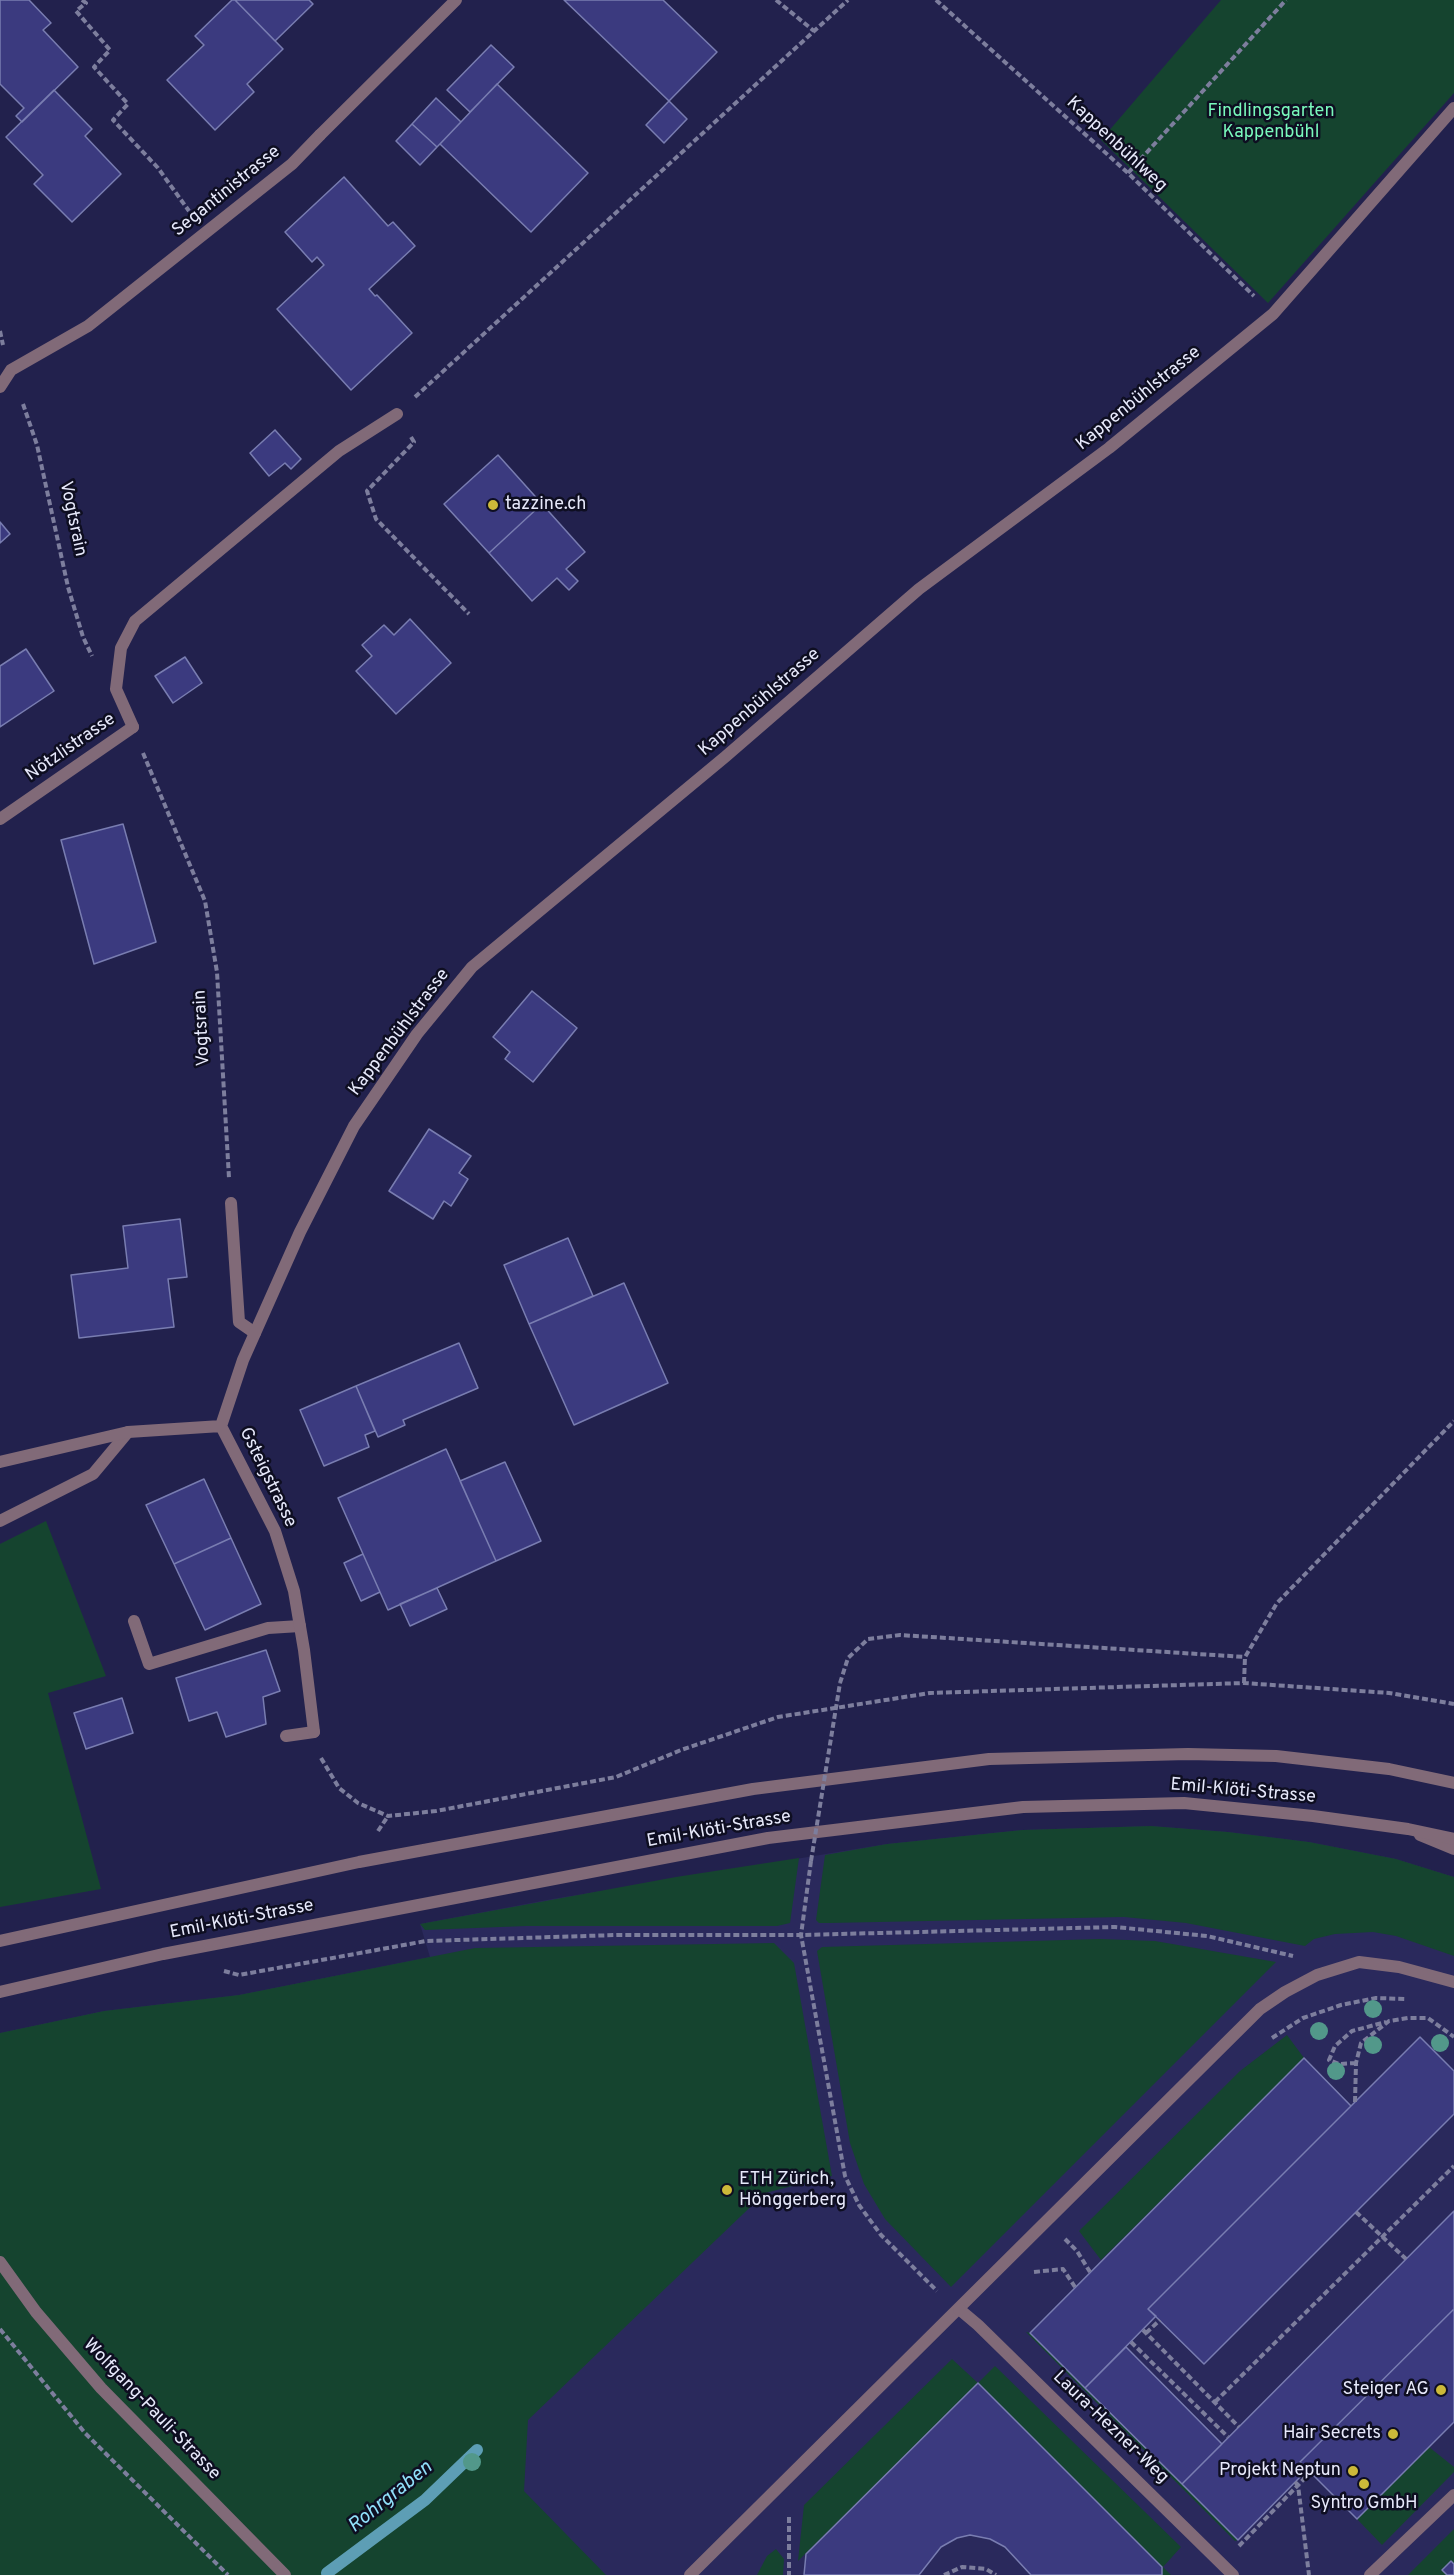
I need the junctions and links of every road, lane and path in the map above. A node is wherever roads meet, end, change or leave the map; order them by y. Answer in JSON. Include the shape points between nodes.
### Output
{"nodes":[{"id":1,"x":82,"y":0,"type":"edge"},
{"id":2,"x":456,"y":0,"type":"edge"},
{"id":3,"x":776,"y":0,"type":"edge"},
{"id":4,"x":848,"y":0,"type":"edge"},
{"id":5,"x":936,"y":0,"type":"edge"},
{"id":6,"x":1286,"y":0,"type":"edge"},
{"id":7,"x":814,"y":32,"type":"junction"},
{"id":8,"x":1454,"y":108,"type":"edge"},
{"id":9,"x":1128,"y":173,"type":"junction"},
{"id":10,"x":187,"y":208,"type":"dead end"},
{"id":11,"x":1272,"y":314,"type":"junction"},
{"id":12,"x":11,"y":370,"type":"junction"},
{"id":13,"x":0,"y":387,"type":"edge"},
{"id":14,"x":397,"y":414,"type":"junction"},
{"id":15,"x":470,"y":614,"type":"dead end"},
{"id":16,"x":96,"y":665,"type":"dead end"},
{"id":17,"x":133,"y":727,"type":"junction"},
{"id":18,"x":0,"y":819,"type":"edge"},
{"id":19,"x":231,"y":1203,"type":"joint"},
{"id":20,"x":255,"y":1333,"type":"junction"},
{"id":21,"x":1454,"y":1421,"type":"edge"},
{"id":22,"x":221,"y":1426,"type":"junction"},
{"id":23,"x":129,"y":1432,"type":"junction"},
{"id":24,"x":0,"y":1462,"type":"edge"},
{"id":25,"x":0,"y":1521,"type":"edge"},
{"id":26,"x":134,"y":1622,"type":"dead end"},
{"id":27,"x":300,"y":1626,"type":"junction"},
{"id":28,"x":1245,"y":1657,"type":"junction"},
{"id":29,"x":1244,"y":1683,"type":"junction"},
{"id":30,"x":1454,"y":1704,"type":"edge"},
{"id":31,"x":314,"y":1732,"type":"junction"},
{"id":32,"x":286,"y":1736,"type":"dead end"},
{"id":33,"x":1454,"y":1783,"type":"edge"},
{"id":34,"x":1408,"y":1829,"type":"junction"},
{"id":35,"x":1454,"y":1839,"type":"edge"},
{"id":36,"x":1454,"y":1849,"type":"edge"},
{"id":37,"x":801,"y":1935,"type":"junction"},
{"id":38,"x":0,"y":1941,"type":"edge"},
{"id":39,"x":239,"y":1975,"type":"dead end"},
{"id":40,"x":1317,"y":1975,"type":"junction"},
{"id":41,"x":1454,"y":1982,"type":"edge"},
{"id":42,"x":0,"y":1992,"type":"edge"},
{"id":43,"x":1416,"y":1999,"type":"dead end"},
{"id":44,"x":1389,"y":2021,"type":"junction"},
{"id":45,"x":1454,"y":2037,"type":"edge"},
{"id":46,"x":1269,"y":2040,"type":"dead end"},
{"id":47,"x":1356,"y":2063,"type":"junction"},
{"id":48,"x":1355,"y":2102,"type":"dead end"},
{"id":49,"x":1454,"y":2166,"type":"edge"},
{"id":50,"x":1356,"y":2212,"type":"dead end"},
{"id":51,"x":1072,"y":2230,"type":"dead end"},
{"id":52,"x":1383,"y":2237,"type":"junction"},
{"id":53,"x":1064,"y":2238,"type":"junction"},
{"id":54,"x":1057,"y":2245,"type":"dead end"},
{"id":55,"x":1406,"y":2259,"type":"dead end"},
{"id":56,"x":0,"y":2262,"type":"edge"},
{"id":57,"x":1036,"y":2266,"type":"dead end"},
{"id":58,"x":1090,"y":2272,"type":"dead end"},
{"id":59,"x":1075,"y":2287,"type":"dead end"},
{"id":60,"x":959,"y":2309,"type":"junction"},
{"id":61,"x":1160,"y":2319,"type":"dead end"},
{"id":62,"x":0,"y":2329,"type":"edge"},
{"id":63,"x":1131,"y":2342,"type":"dead end"},
{"id":64,"x":1215,"y":2402,"type":"junction"},
{"id":65,"x":1239,"y":2427,"type":"dead end"},
{"id":66,"x":1228,"y":2437,"type":"dead end"},
{"id":67,"x":1307,"y":2470,"type":"dead end"},
{"id":68,"x":1297,"y":2483,"type":"junction"},
{"id":69,"x":1454,"y":2495,"type":"edge"},
{"id":70,"x":788,"y":2514,"type":"dead end"},
{"id":71,"x":1222,"y":2564,"type":"junction"},
{"id":72,"x":228,"y":2575,"type":"edge"},
{"id":73,"x":285,"y":2575,"type":"edge"},
{"id":74,"x":690,"y":2575,"type":"edge"},
{"id":75,"x":789,"y":2575,"type":"edge"},
{"id":76,"x":944,"y":2575,"type":"edge"},
{"id":77,"x":996,"y":2575,"type":"edge"},
{"id":78,"x":1233,"y":2575,"type":"edge"},
{"id":79,"x":1309,"y":2575,"type":"edge"},
{"id":80,"x":1370,"y":2575,"type":"edge"}],
"edges":[{"from":1,"to":10,"type":"path","via":[[86,3],[76,11],[110,50],[94,67],[128,104],[113,120],[159,168]]},
{"from":2,"to":12,"type":"street","name":"Segantinistrasse","via":[[292,164],[88,326]]},
{"from":3,"to":7,"type":"path"},
{"from":4,"to":7,"type":"path"},
{"from":5,"to":9,"type":"path","name":"Kappenbühlweg"},
{"from":6,"to":9,"type":"path"},
{"from":7,"to":14,"type":"path"},
{"from":8,"to":11,"type":"street","name":"Kappenbühlstrasse"},
{"from":9,"to":11,"type":"path","name":"Kappenbühlweg"},
{"from":11,"to":20,"type":"street","name":"Kappenbühlstrasse","via":[[1109,448],[919,589],[725,757],[472,967],[417,1034],[354,1126]]},
{"from":12,"to":13,"type":"street","name":"Segantinistrasse"},
{"from":12,"to":16,"type":"path","name":"Vogtsrain","via":[[37,445],[68,587]]},
{"from":14,"to":15,"type":"path","via":[[414,442],[367,491],[376,519]]},
{"from":14,"to":17,"type":"street","via":[[339,451],[135,621],[121,648],[116,689]]},
{"from":17,"to":18,"type":"street","name":"Nötzlistrasse"},
{"from":17,"to":19,"type":"path","name":"Vogtsrain","via":[[205,901],[217,972]]},
{"from":19,"to":20,"type":"street","via":[[239,1322]]},
{"from":20,"to":22,"type":"street","name":"Kappenbühlstrasse"},
{"from":21,"to":28,"type":"path","via":[[1277,1603]]},
{"from":22,"to":23,"type":"street","name":"Gsteigstrasse"},
{"from":22,"to":27,"type":"street","name":"Gsteigstrasse","via":[[275,1531],[295,1582]]},
{"from":23,"to":24,"type":"street","name":"Gsteigstrasse"},
{"from":23,"to":25,"type":"street","via":[[93,1474]]},
{"from":26,"to":27,"type":"street","via":[[149,1664],[268,1629]]},
{"from":27,"to":31,"type":"street","name":"Gsteigstrasse"},
{"from":28,"to":29,"type":"path"},
{"from":28,"to":37,"type":"path","bridge":true,"via":[[900,1635],[868,1639],[848,1658],[840,1683]]},
{"from":29,"to":30,"type":"path","via":[[1389,1693]]},
{"from":29,"to":31,"type":"path","via":[[930,1693],[778,1717],[616,1777],[436,1811],[388,1816],[358,1803],[339,1788],[322,1760]]},
{"from":31,"to":32,"type":"street"},
{"from":33,"to":38,"type":"street","name":"Emil-Klöti-Strasse","via":[[1389,1769],[1276,1756],[989,1759],[764,1788],[358,1862]]},
{"from":34,"to":35,"type":"street","name":"Emil-Klöti-Strasse"},
{"from":34,"to":36,"type":"street"},
{"from":34,"to":42,"type":"street","name":"Emil-Klöti-Strasse","via":[[1184,1803],[1023,1807],[768,1838],[163,1954]]},
{"from":37,"to":39,"type":"path","via":[[426,1941]]},
{"from":37,"to":40,"type":"path","via":[[1115,1928],[1207,1936],[1291,1955]]},
{"from":37,"to":60,"type":"path","via":[[845,2176],[859,2205],[881,2235]]},
{"from":40,"to":41,"type":"street","via":[[1359,1962],[1399,1967]]},
{"from":40,"to":60,"type":"street","via":[[1260,2009]]},
{"from":43,"to":46,"type":"path","via":[[1376,1998],[1341,2005],[1303,2018]]},
{"from":44,"to":45,"type":"path","via":[[1428,2018]]},
{"from":44,"to":47,"type":"path","via":[[1361,2043]]},
{"from":44,"to":47,"type":"path","via":[[1352,2031],[1335,2046],[1329,2060]]},
{"from":47,"to":48,"type":"path"},
{"from":49,"to":52,"type":"path"},
{"from":50,"to":52,"type":"path"},
{"from":51,"to":53,"type":"path"},
{"from":52,"to":55,"type":"path"},
{"from":52,"to":64,"type":"path"},
{"from":53,"to":54,"type":"path"},
{"from":53,"to":58,"type":"path"},
{"from":56,"to":73,"type":"street","name":"Wolfgang-Pauli-Strasse","via":[[36,2312],[101,2388]]},
{"from":57,"to":59,"type":"path","via":[[1030,2273],[1063,2270]]},
{"from":60,"to":71,"type":"street","name":"Laura-Hezner-Weg"},
{"from":60,"to":74,"type":"street"},
{"from":61,"to":64,"type":"path","via":[[1145,2332]]},
{"from":62,"to":72,"type":"path","via":[[85,2433]]},
{"from":63,"to":66,"type":"path"},
{"from":64,"to":65,"type":"path"},
{"from":67,"to":68,"type":"path","via":[[1304,2479]]},
{"from":68,"to":71,"type":"path"},
{"from":68,"to":79,"type":"path"},
{"from":69,"to":80,"type":"street"},
{"from":70,"to":75,"type":"path"},
{"from":71,"to":78,"type":"street","name":"Laura-Hezner-Weg"},
{"from":76,"to":77,"type":"path","via":[[962,2567],[986,2569]]}]}
